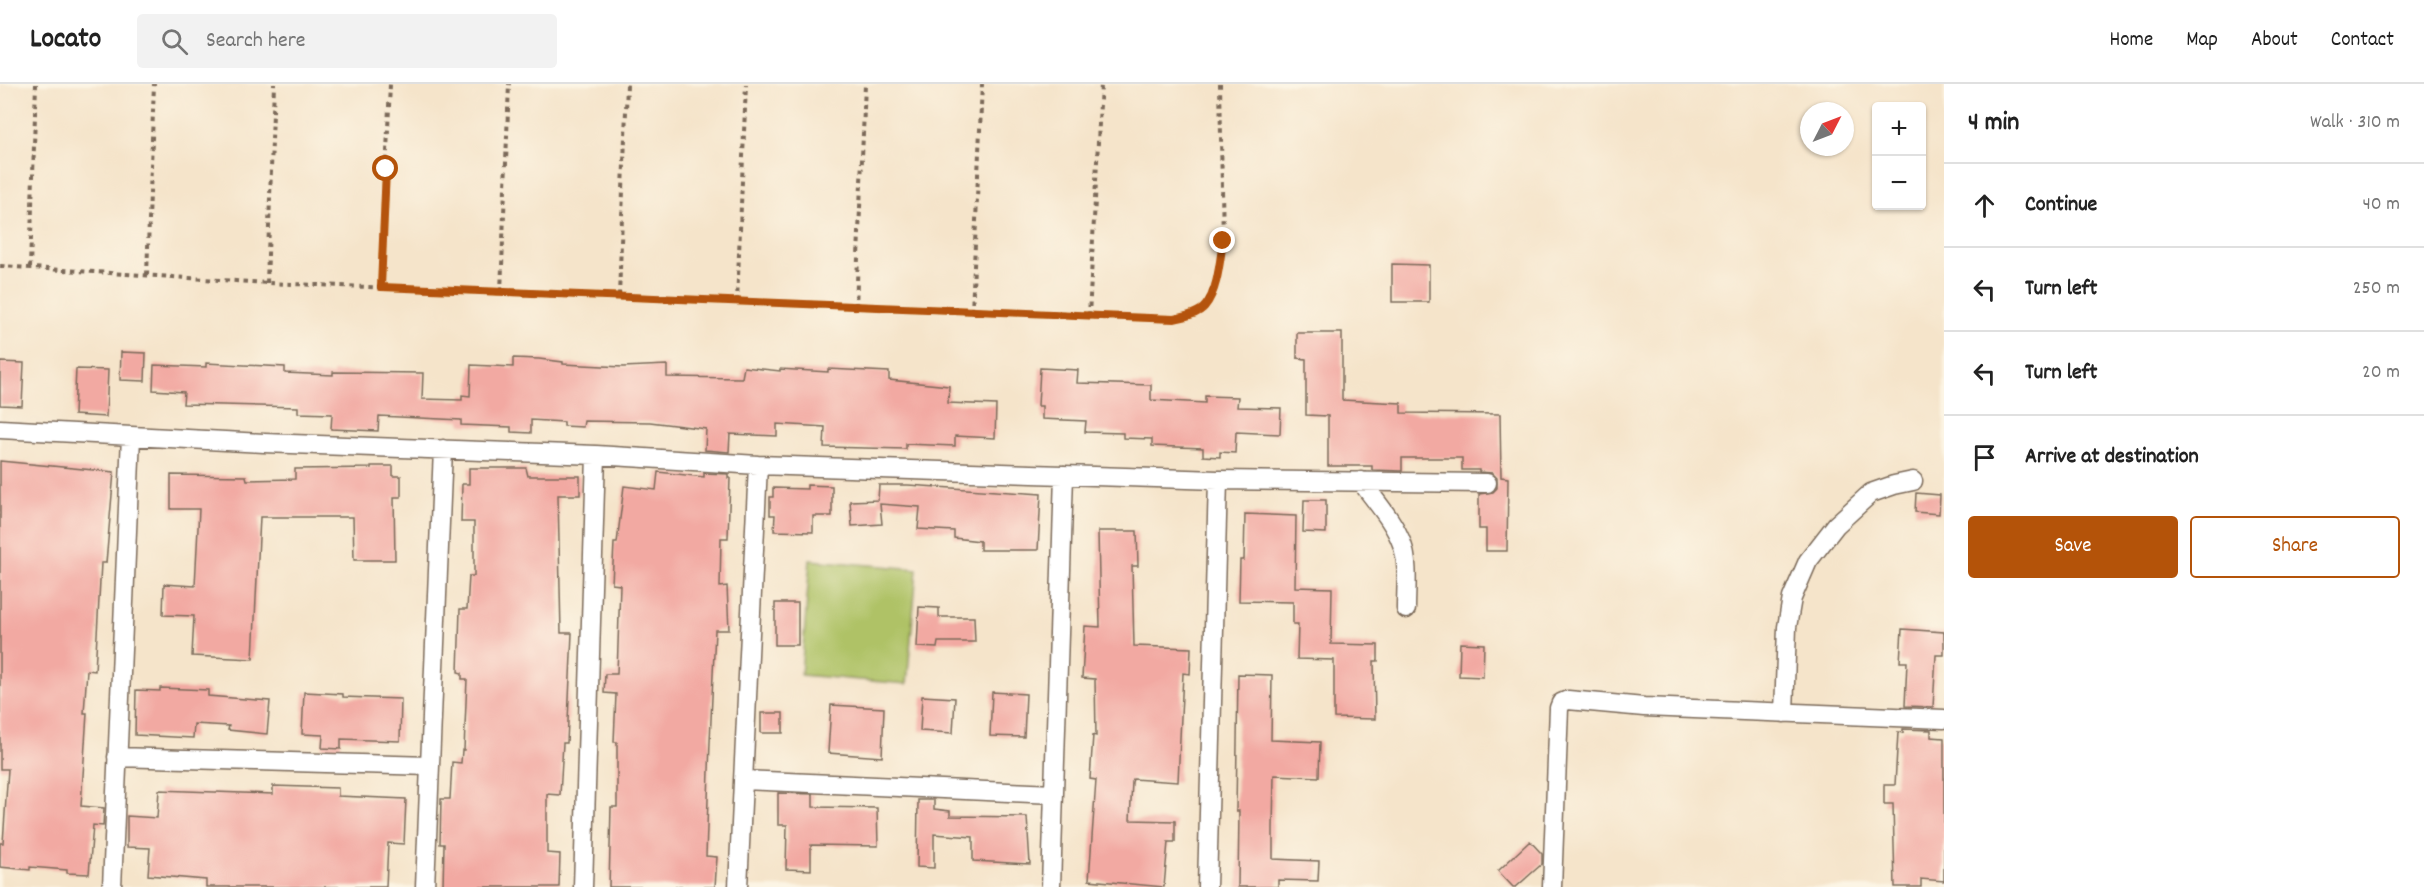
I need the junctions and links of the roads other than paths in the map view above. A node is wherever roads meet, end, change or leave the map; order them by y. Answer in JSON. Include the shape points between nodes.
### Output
{"nodes":[{"id":1,"x":0,"y":429,"type":"edge"},
{"id":2,"x":131,"y":436,"type":"junction"},
{"id":3,"x":442,"y":449,"type":"junction"},
{"id":4,"x":596,"y":455,"type":"junction"},
{"id":5,"x":758,"y":465,"type":"junction"},
{"id":6,"x":1064,"y":475,"type":"junction"},
{"id":7,"x":1218,"y":480,"type":"junction"},
{"id":8,"x":1913,"y":481,"type":"dead end"},
{"id":9,"x":1361,"y":482,"type":"junction"},
{"id":10,"x":1487,"y":483,"type":"dead end"},
{"id":11,"x":1406,"y":609,"type":"dead end"},
{"id":12,"x":1784,"y":713,"type":"junction"},
{"id":13,"x":1944,"y":719,"type":"edge"},
{"id":14,"x":117,"y":757,"type":"junction"},
{"id":15,"x":430,"y":766,"type":"junction"},
{"id":16,"x":744,"y":780,"type":"junction"},
{"id":17,"x":1054,"y":794,"type":"junction"},
{"id":18,"x":112,"y":887,"type":"edge"},
{"id":19,"x":425,"y":887,"type":"edge"},
{"id":20,"x":583,"y":887,"type":"edge"},
{"id":21,"x":738,"y":887,"type":"edge"},
{"id":22,"x":1051,"y":887,"type":"edge"},
{"id":23,"x":1207,"y":887,"type":"edge"},
{"id":24,"x":1552,"y":887,"type":"edge"}],
"edges":[{"from":1,"to":2,"type":"street"},
{"from":2,"to":3,"type":"street"},
{"from":2,"to":14,"type":"street"},
{"from":3,"to":4,"type":"street"},
{"from":3,"to":15,"type":"street"},
{"from":4,"to":5,"type":"street"},
{"from":4,"to":20,"type":"street"},
{"from":5,"to":6,"type":"street"},
{"from":5,"to":16,"type":"street"},
{"from":6,"to":7,"type":"street"},
{"from":6,"to":17,"type":"street"},
{"from":7,"to":9,"type":"street"},
{"from":7,"to":23,"type":"street"},
{"from":8,"to":12,"type":"street","via":[[1871,493],[1836,525],[1808,561],[1792,598],[1787,627]]},
{"from":9,"to":10,"type":"street"},
{"from":9,"to":11,"type":"street","via":[[1403,545]]},
{"from":12,"to":13,"type":"street"},
{"from":12,"to":24,"type":"street","via":[[1568,700],[1561,703]]},
{"from":14,"to":15,"type":"street"},
{"from":14,"to":18,"type":"street"},
{"from":15,"to":19,"type":"street"},
{"from":16,"to":17,"type":"street"},
{"from":16,"to":21,"type":"street"},
{"from":17,"to":22,"type":"street"}]}
